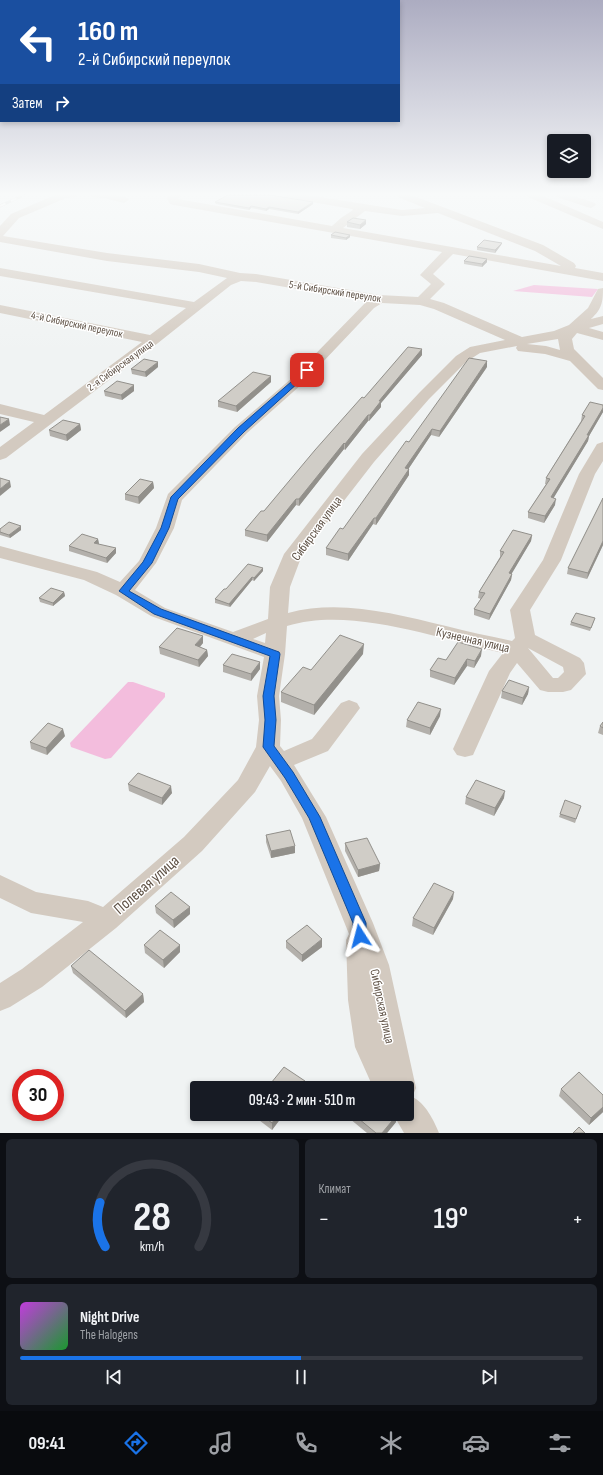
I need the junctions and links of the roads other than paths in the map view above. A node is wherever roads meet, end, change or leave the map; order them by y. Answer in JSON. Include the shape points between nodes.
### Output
{"nodes":[{"id":1,"x":60,"y":248,"type":"edge"},
{"id":2,"x":439,"y":248,"type":"edge"},
{"id":3,"x":539,"y":248,"type":"edge"},
{"id":4,"x":451,"y":250,"type":"junction"},
{"id":5,"x":0,"y":272,"type":"edge"},
{"id":6,"x":578,"y":272,"type":"junction"},
{"id":7,"x":240,"y":277,"type":"junction"},
{"id":8,"x":603,"y":277,"type":"edge"},
{"id":9,"x":603,"y":292,"type":"edge"},
{"id":10,"x":379,"y":299,"type":"junction"},
{"id":11,"x":421,"y":301,"type":"junction"},
{"id":12,"x":197,"y":306,"type":"junction"},
{"id":13,"x":0,"y":309,"type":"edge"},
{"id":14,"x":598,"y":311,"type":"edge"},
{"id":15,"x":603,"y":320,"type":"edge"},
{"id":16,"x":472,"y":321,"type":"junction"},
{"id":17,"x":574,"y":328,"type":"junction"},
{"id":18,"x":603,"y":336,"type":"edge"},
{"id":19,"x":153,"y":340,"type":"junction"},
{"id":20,"x":520,"y":341,"type":"junction"},
{"id":21,"x":475,"y":350,"type":"junction"},
{"id":22,"x":574,"y":358,"type":"junction"},
{"id":23,"x":603,"y":386,"type":"edge"},
{"id":24,"x":0,"y":409,"type":"edge"},
{"id":25,"x":47,"y":420,"type":"junction"},
{"id":26,"x":603,"y":447,"type":"edge"},
{"id":27,"x":0,"y":455,"type":"edge"},
{"id":28,"x":0,"y":552,"type":"edge"},
{"id":29,"x":123,"y":591,"type":"junction"},
{"id":30,"x":277,"y":622,"type":"junction"},
{"id":31,"x":233,"y":639,"type":"junction"},
{"id":32,"x":521,"y":644,"type":"junction"},
{"id":33,"x":275,"y":654,"type":"junction"},
{"id":34,"x":349,"y":708,"type":"dead end"},
{"id":35,"x":464,"y":749,"type":"dead end"},
{"id":36,"x":274,"y":754,"type":"junction"},
{"id":37,"x":0,"y":886,"type":"edge"},
{"id":38,"x":106,"y":920,"type":"junction"},
{"id":39,"x":359,"y":923,"type":"junction"},
{"id":40,"x":0,"y":998,"type":"edge"},
{"id":41,"x":387,"y":1081,"type":"edge"},
{"id":42,"x":400,"y":1081,"type":"edge"},
{"id":43,"x":414,"y":1120,"type":"edge"},
{"id":44,"x":423,"y":1133,"type":"edge"}],
"edges":[{"from":1,"to":7,"type":"street","name":"5-й Сибирский переулок","via":[[107,257],[199,268]]},
{"from":2,"to":4,"type":"street"},
{"from":3,"to":6,"type":"street"},
{"from":4,"to":6,"type":"street"},
{"from":4,"to":11,"type":"street","via":[[426,275],[439,284]]},
{"from":5,"to":12,"type":"street"},
{"from":6,"to":8,"type":"street"},
{"from":7,"to":10,"type":"street","name":"5-й Сибирский переулок"},
{"from":7,"to":12,"type":"street","name":"2-я Сибирская улица","via":[[227,282]]},
{"from":9,"to":14,"type":"street"},
{"from":10,"to":11,"type":"street","name":"5-й Сибирский переулок"},
{"from":10,"to":29,"type":"street","via":[[368,305],[297,381],[241,430],[174,498],[165,528],[147,563]]},
{"from":11,"to":16,"type":"street","name":"5-й Сибирский переулок"},
{"from":12,"to":19,"type":"street","name":"2-я Сибирская улица"},
{"from":13,"to":19,"type":"street","name":"4-й Сибирский переулок"},
{"from":14,"to":17,"type":"street"},
{"from":15,"to":17,"type":"street"},
{"from":16,"to":20,"type":"street","name":"5-й Сибирский переулок"},
{"from":16,"to":21,"type":"street","via":[[478,330]]},
{"from":17,"to":18,"type":"street"},
{"from":17,"to":20,"type":"street","via":[[557,335]]},
{"from":17,"to":22,"type":"street","via":[[566,339],[567,350]]},
{"from":19,"to":25,"type":"street","name":"2-я Сибирская улица"},
{"from":20,"to":21,"type":"street"},
{"from":21,"to":22,"type":"street","via":[[527,348]]},
{"from":21,"to":30,"type":"street","name":"Сибирская улица","via":[[462,358],[419,401],[368,458],[293,554],[280,587]]},
{"from":22,"to":23,"type":"street"},
{"from":24,"to":25,"type":"street"},
{"from":25,"to":27,"type":"street","name":"2-я Сибирская улица"},
{"from":26,"to":32,"type":"street","name":"Кузнечная улица","via":[[587,474],[552,560],[520,610]]},
{"from":28,"to":29,"type":"street","via":[[90,576]]},
{"from":29,"to":31,"type":"street","via":[[158,612]]},
{"from":30,"to":31,"type":"street","name":"Кузнечная улица"},
{"from":30,"to":32,"type":"street","name":"Кузнечная улица","via":[[305,616],[341,613],[381,617],[466,638]]},
{"from":30,"to":33,"type":"street","name":"Сибирская улица"},
{"from":31,"to":33,"type":"street"},
{"from":32,"to":35,"type":"street","via":[[500,671]]},
{"from":33,"to":36,"type":"street","name":"Сибирская улица","via":[[268,696]]},
{"from":34,"to":36,"type":"street","via":[[320,745]]},
{"from":36,"to":38,"type":"street","name":"Полевая улица","via":[[199,838]]},
{"from":36,"to":39,"type":"street","name":"Сибирская улица","via":[[314,817]]},
{"from":37,"to":38,"type":"street","via":[[31,902],[88,912]]},
{"from":38,"to":40,"type":"street","name":"Полевая улица","via":[[32,978]]},
{"from":39,"to":41,"type":"street","via":[[362,1000],[370,1047]]},
{"from":39,"to":42,"type":"street","name":"Сибирская улица","via":[[375,965]]},
{"from":43,"to":44,"type":"street"}]}
